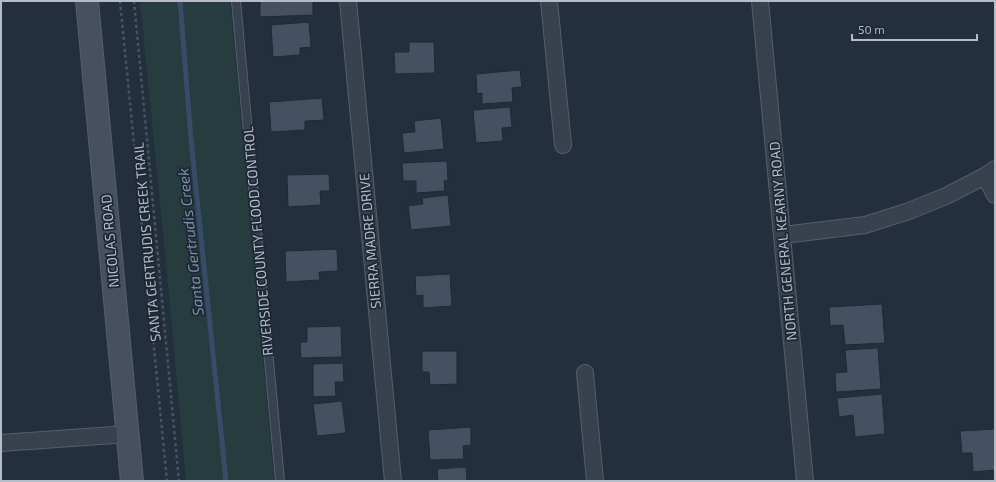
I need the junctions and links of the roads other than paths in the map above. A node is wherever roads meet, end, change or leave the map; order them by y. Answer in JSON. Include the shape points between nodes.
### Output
{"nodes":[{"id":1,"x":87,"y":1,"type":"edge"},
{"id":2,"x":236,"y":1,"type":"edge"},
{"id":3,"x":348,"y":1,"type":"edge"},
{"id":4,"x":549,"y":1,"type":"edge"},
{"id":5,"x":760,"y":1,"type":"edge"},
{"id":6,"x":563,"y":145,"type":"dead end"},
{"id":7,"x":990,"y":173,"type":"edge"},
{"id":8,"x":995,"y":195,"type":"edge"},
{"id":9,"x":783,"y":235,"type":"junction"},
{"id":10,"x":585,"y":373,"type":"dead end"},
{"id":11,"x":128,"y":434,"type":"junction"},
{"id":12,"x":1,"y":443,"type":"edge"},
{"id":13,"x":132,"y":481,"type":"edge"},
{"id":14,"x":280,"y":481,"type":"edge"},
{"id":15,"x":393,"y":481,"type":"edge"},
{"id":16,"x":595,"y":481,"type":"edge"},
{"id":17,"x":805,"y":481,"type":"edge"}],
"edges":[{"from":1,"to":11,"type":"main road","name":"NICOLAS ROAD"},
{"from":2,"to":14,"type":"lane","name":"RIVERSIDE COUNTY FLOOD CONTROL"},
{"from":3,"to":15,"type":"street","name":"SIERRA MADRE DRIVE"},
{"from":4,"to":6,"type":"street"},
{"from":5,"to":9,"type":"street","name":"NORTH GENERAL KEARNY ROAD"},
{"from":7,"to":8,"type":"street"},
{"from":7,"to":9,"type":"street","via":[[910,211],[865,225]]},
{"from":9,"to":17,"type":"street","name":"NORTH GENERAL KEARNY ROAD"},
{"from":10,"to":16,"type":"street"},
{"from":11,"to":12,"type":"street"},
{"from":11,"to":13,"type":"main road","name":"NICOLAS ROAD"}]}
